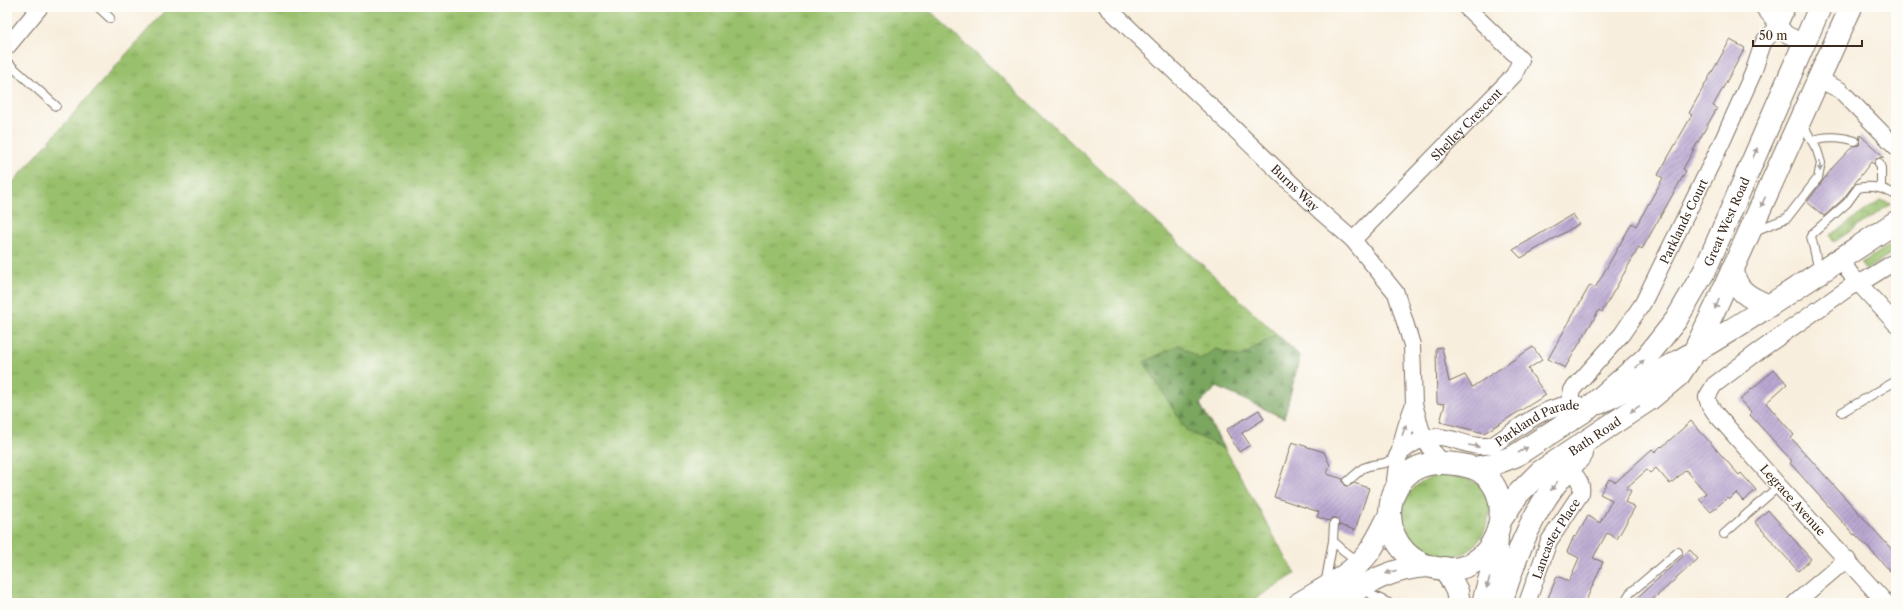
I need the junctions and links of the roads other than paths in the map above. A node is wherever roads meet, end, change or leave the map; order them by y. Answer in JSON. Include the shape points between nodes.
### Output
{"nodes":[{"id":1,"x":40,"y":7,"type":"edge"},
{"id":2,"x":98,"y":7,"type":"edge"},
{"id":3,"x":1108,"y":7,"type":"edge"},
{"id":4,"x":1466,"y":7,"type":"edge"},
{"id":5,"x":1763,"y":7,"type":"edge"},
{"id":6,"x":1787,"y":7,"type":"edge"},
{"id":7,"x":1820,"y":7,"type":"edge"},
{"id":8,"x":1851,"y":7,"type":"edge"},
{"id":9,"x":110,"y":18,"type":"dead end"},
{"id":10,"x":1778,"y":26,"type":"junction"},
{"id":11,"x":1804,"y":43,"type":"junction"},
{"id":12,"x":7,"y":47,"type":"edge"},
{"id":13,"x":7,"y":62,"type":"edge"},
{"id":14,"x":1818,"y":79,"type":"junction"},
{"id":15,"x":56,"y":106,"type":"dead end"},
{"id":16,"x":1801,"y":118,"type":"junction"},
{"id":17,"x":1813,"y":141,"type":"junction"},
{"id":18,"x":1855,"y":141,"type":"dead end"},
{"id":19,"x":1896,"y":147,"type":"edge"},
{"id":20,"x":1879,"y":163,"type":"dead end"},
{"id":21,"x":1881,"y":188,"type":"junction"},
{"id":22,"x":1896,"y":195,"type":"edge"},
{"id":23,"x":1896,"y":222,"type":"edge"},
{"id":24,"x":1748,"y":234,"type":"junction"},
{"id":25,"x":1353,"y":240,"type":"junction"},
{"id":26,"x":1896,"y":261,"type":"edge"},
{"id":27,"x":1832,"y":265,"type":"junction"},
{"id":28,"x":1733,"y":268,"type":"junction"},
{"id":29,"x":1859,"y":283,"type":"junction"},
{"id":30,"x":1769,"y":306,"type":"junction"},
{"id":31,"x":1896,"y":324,"type":"edge"},
{"id":32,"x":1693,"y":354,"type":"junction"},
{"id":33,"x":1896,"y":381,"type":"edge"},
{"id":34,"x":1414,"y":404,"type":"junction"},
{"id":35,"x":1579,"y":406,"type":"junction"},
{"id":36,"x":1842,"y":412,"type":"dead end"},
{"id":37,"x":1431,"y":438,"type":"junction"},
{"id":38,"x":1397,"y":456,"type":"junction"},
{"id":39,"x":1443,"y":463,"type":"junction"},
{"id":40,"x":1563,"y":464,"type":"junction"},
{"id":41,"x":1474,"y":468,"type":"junction"},
{"id":42,"x":1348,"y":481,"type":"dead end"},
{"id":43,"x":1779,"y":486,"type":"junction"},
{"id":44,"x":1394,"y":493,"type":"junction"},
{"id":45,"x":1389,"y":516,"type":"junction"},
{"id":46,"x":1334,"y":523,"type":"dead end"},
{"id":47,"x":1498,"y":528,"type":"junction"},
{"id":48,"x":1724,"y":534,"type":"dead end"},
{"id":49,"x":1333,"y":541,"type":"junction"},
{"id":50,"x":1678,"y":552,"type":"dead end"},
{"id":51,"x":1847,"y":559,"type":"junction"},
{"id":52,"x":1360,"y":562,"type":"junction"},
{"id":53,"x":1437,"y":567,"type":"junction"},
{"id":54,"x":1364,"y":585,"type":"junction"},
{"id":55,"x":1330,"y":595,"type":"edge"},
{"id":56,"x":1300,"y":603,"type":"edge"},
{"id":57,"x":1389,"y":603,"type":"edge"},
{"id":58,"x":1459,"y":603,"type":"edge"},
{"id":59,"x":1483,"y":603,"type":"edge"},
{"id":60,"x":1501,"y":603,"type":"edge"},
{"id":61,"x":1527,"y":603,"type":"edge"},
{"id":62,"x":1624,"y":603,"type":"edge"},
{"id":63,"x":1795,"y":603,"type":"edge"},
{"id":64,"x":1886,"y":603,"type":"edge"}],
"edges":[{"from":1,"to":12,"type":"street"},
{"from":2,"to":9,"type":"lane"},
{"from":3,"to":25,"type":"street","name":"Burns Way"},
{"from":4,"to":25,"type":"street","name":"Shelley Crescent","via":[[1521,60],[1518,68]]},
{"from":5,"to":10,"type":"street"},
{"from":6,"to":10,"type":"street","name":"Parklands Court"},
{"from":7,"to":11,"type":"main road","name":"Great West Road"},
{"from":8,"to":14,"type":"main road","name":"Great West Road"},
{"from":10,"to":11,"type":"street","via":[[1793,39]]},
{"from":10,"to":35,"type":"street","name":"Parklands Court","via":[[1762,46],[1753,73],[1722,142],[1643,304],[1622,334],[1572,390]]},
{"from":35,"to":11,"type":"main road","name":"Great West Road","one_way":true,"via":[[1646,358],[1691,296],[1705,270]]},
{"from":13,"to":15,"type":"lane"},
{"from":14,"to":16,"type":"main road","name":"Great West Road"},
{"from":14,"to":19,"type":"street","via":[[1840,90]]},
{"from":16,"to":17,"type":"lane"},
{"from":16,"to":24,"type":"main road","name":"Great West Road","one_way":true},
{"from":17,"to":18,"type":"lane","via":[[1819,138]]},
{"from":17,"to":24,"type":"lane","one_way":true,"via":[[1821,163],[1818,178],[1787,218]]},
{"from":20,"to":21,"type":"lane"},
{"from":21,"to":22,"type":"lane"},
{"from":21,"to":27,"type":"lane","via":[[1858,188],[1847,203],[1811,236],[1817,262]]},
{"from":23,"to":27,"type":"main road","name":"Bath Road"},
{"from":24,"to":28,"type":"main road","name":"Great West Road"},
{"from":25,"to":34,"type":"street","name":"Burns Way","via":[[1396,293],[1412,346]]},
{"from":26,"to":29,"type":"street"},
{"from":27,"to":29,"type":"street"},
{"from":27,"to":30,"type":"main road","name":"Bath Road"},
{"from":28,"to":30,"type":"main road","via":[[1736,284],[1741,290]]},
{"from":28,"to":32,"type":"main road","name":"Great West Road","one_way":true},
{"from":29,"to":31,"type":"street"},
{"from":29,"to":43,"type":"street","name":"Legrace Avenue","via":[[1721,379],[1708,394],[1707,400],[1711,408]]},
{"from":30,"to":32,"type":"main road","name":"Bath Road"},
{"from":32,"to":35,"type":"main road","name":"Bath Road"},
{"from":32,"to":40,"type":"main road","name":"Bath Road","one_way":true,"via":[[1679,374],[1650,398],[1598,434]]},
{"from":33,"to":36,"type":"lane"},
{"from":34,"to":37,"type":"street","name":"Burns Way"},
{"from":38,"to":34,"type":"street","name":"Burns Way","one_way":true,"via":[[1403,431]]},
{"from":37,"to":35,"type":"street","name":"Parkland Parade","one_way":true,"via":[[1472,446],[1493,445],[1550,408],[1562,404]]},
{"from":41,"to":35,"type":"main road","name":"Bath Road","one_way":true,"via":[[1515,456]]},
{"from":37,"to":38,"type":"street","via":[[1405,449]]},
{"from":37,"to":39,"type":"street","name":"Burns Way","via":[[1435,454]]},
{"from":38,"to":42,"type":"lane","via":[[1384,463],[1363,468]]},
{"from":38,"to":44,"type":"street","name":"Burns Way"},
{"from":39,"to":41,"type":"main road"},
{"from":39,"to":44,"type":"main road","via":[[1429,464],[1413,471],[1404,478]]},
{"from":40,"to":47,"type":"main road","name":"Bath Road","via":[[1528,482]]},
{"from":40,"to":60,"type":"main road","one_way":true,"via":[[1532,521],[1516,557]]},
{"from":40,"to":61,"type":"street","name":"Lancaster Place","via":[[1582,485],[1581,493],[1549,541]]},
{"from":41,"to":47,"type":"main road","via":[[1486,476],[1495,487],[1499,501]]},
{"from":43,"to":48,"type":"lane"},
{"from":43,"to":51,"type":"street","name":"Legrace Avenue"},
{"from":44,"to":45,"type":"main road"},
{"from":45,"to":52,"type":"main road","via":[[1369,552]]},
{"from":45,"to":53,"type":"main road","via":[[1392,534],[1398,545],[1410,556]]},
{"from":46,"to":49,"type":"lane"},
{"from":47,"to":53,"type":"main road","via":[[1490,548],[1474,561],[1460,568]]},
{"from":47,"to":59,"type":"main road","one_way":true,"via":[[1496,555]]},
{"from":49,"to":52,"type":"lane"},
{"from":49,"to":55,"type":"lane"},
{"from":50,"to":62,"type":"lane","via":[[1630,593]]},
{"from":51,"to":63,"type":"street"},
{"from":51,"to":64,"type":"street","name":"Legrace Avenue"},
{"from":52,"to":55,"type":"main road"},
{"from":53,"to":54,"type":"main road","one_way":true,"via":[[1406,568]]},
{"from":53,"to":58,"type":"main road","via":[[1457,591]]},
{"from":54,"to":55,"type":"main road"},
{"from":54,"to":57,"type":"lane","via":[[1372,595]]},
{"from":55,"to":56,"type":"main road"}]}
